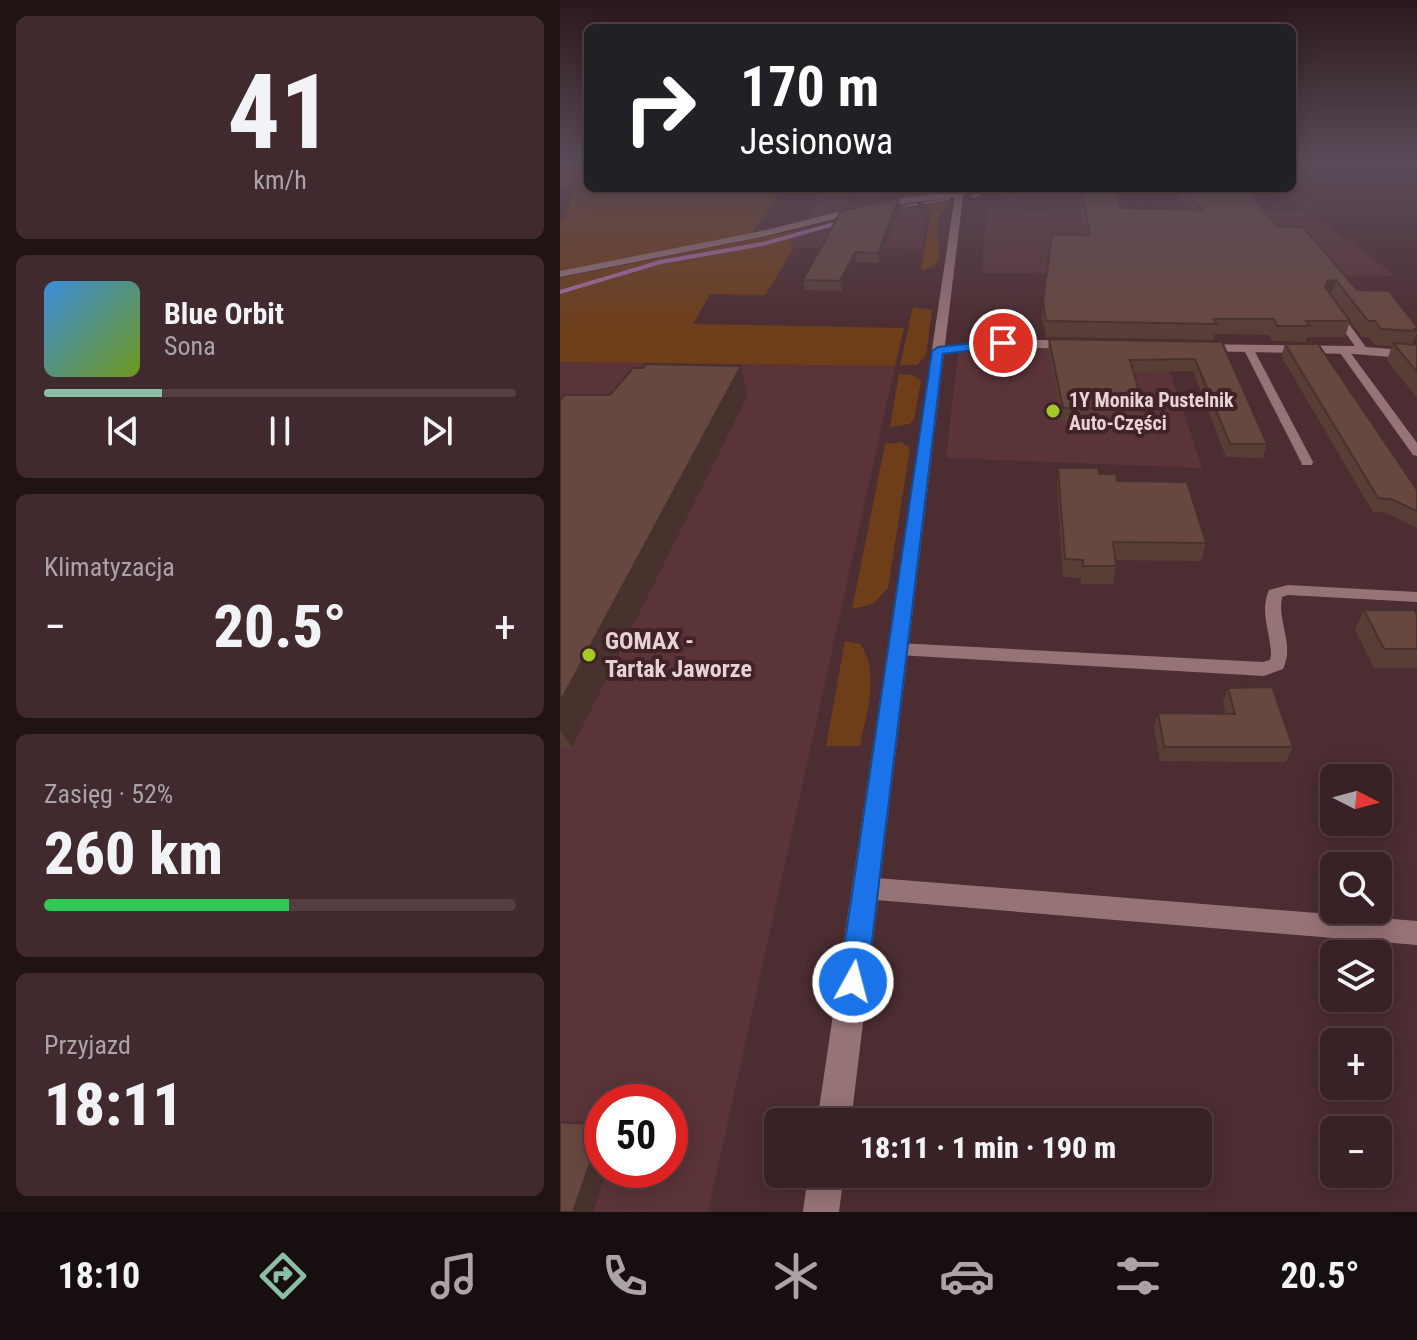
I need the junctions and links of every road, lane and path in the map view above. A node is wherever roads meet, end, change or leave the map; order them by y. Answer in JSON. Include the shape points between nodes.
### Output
{"nodes":[{"id":1,"x":831,"y":219,"type":"edge"},
{"id":2,"x":946,"y":219,"type":"edge"},
{"id":3,"x":560,"y":274,"type":"edge"},
{"id":4,"x":1328,"y":300,"type":"edge"},
{"id":5,"x":1095,"y":345,"type":"edge"},
{"id":6,"x":1187,"y":347,"type":"edge"},
{"id":7,"x":1248,"y":348,"type":"junction"},
{"id":8,"x":1343,"y":350,"type":"junction"},
{"id":9,"x":1363,"y":350,"type":"junction"},
{"id":10,"x":938,"y":351,"type":"junction"},
{"id":11,"x":1417,"y":355,"type":"edge"},
{"id":12,"x":1417,"y":452,"type":"edge"},
{"id":13,"x":1307,"y":462,"type":"dead end"},
{"id":14,"x":1417,"y":597,"type":"edge"},
{"id":15,"x":898,"y":649,"type":"junction"},
{"id":16,"x":864,"y":888,"type":"junction"},
{"id":17,"x":1417,"y":933,"type":"edge"},
{"id":18,"x":836,"y":1108,"type":"edge"},
{"id":19,"x":824,"y":1188,"type":"edge"},
{"id":20,"x":821,"y":1212,"type":"edge"}],
"edges":[{"from":1,"to":3,"type":"main road"},
{"from":2,"to":10,"type":"main road"},
{"from":4,"to":9,"type":"lane"},
{"from":5,"to":10,"type":"main road","via":[[1003,343]]},
{"from":6,"to":7,"type":"main road"},
{"from":7,"to":8,"type":"main road"},
{"from":7,"to":13,"type":"lane"},
{"from":8,"to":9,"type":"main road"},
{"from":8,"to":12,"type":"lane"},
{"from":9,"to":11,"type":"main road"},
{"from":10,"to":15,"type":"main road"},
{"from":14,"to":15,"type":"lane","via":[[1288,590],[1275,594],[1271,602],[1281,654],[1277,664],[1264,669]]},
{"from":15,"to":16,"type":"main road"},
{"from":16,"to":17,"type":"lane"},
{"from":16,"to":18,"type":"main road"},
{"from":19,"to":20,"type":"main road"}]}
